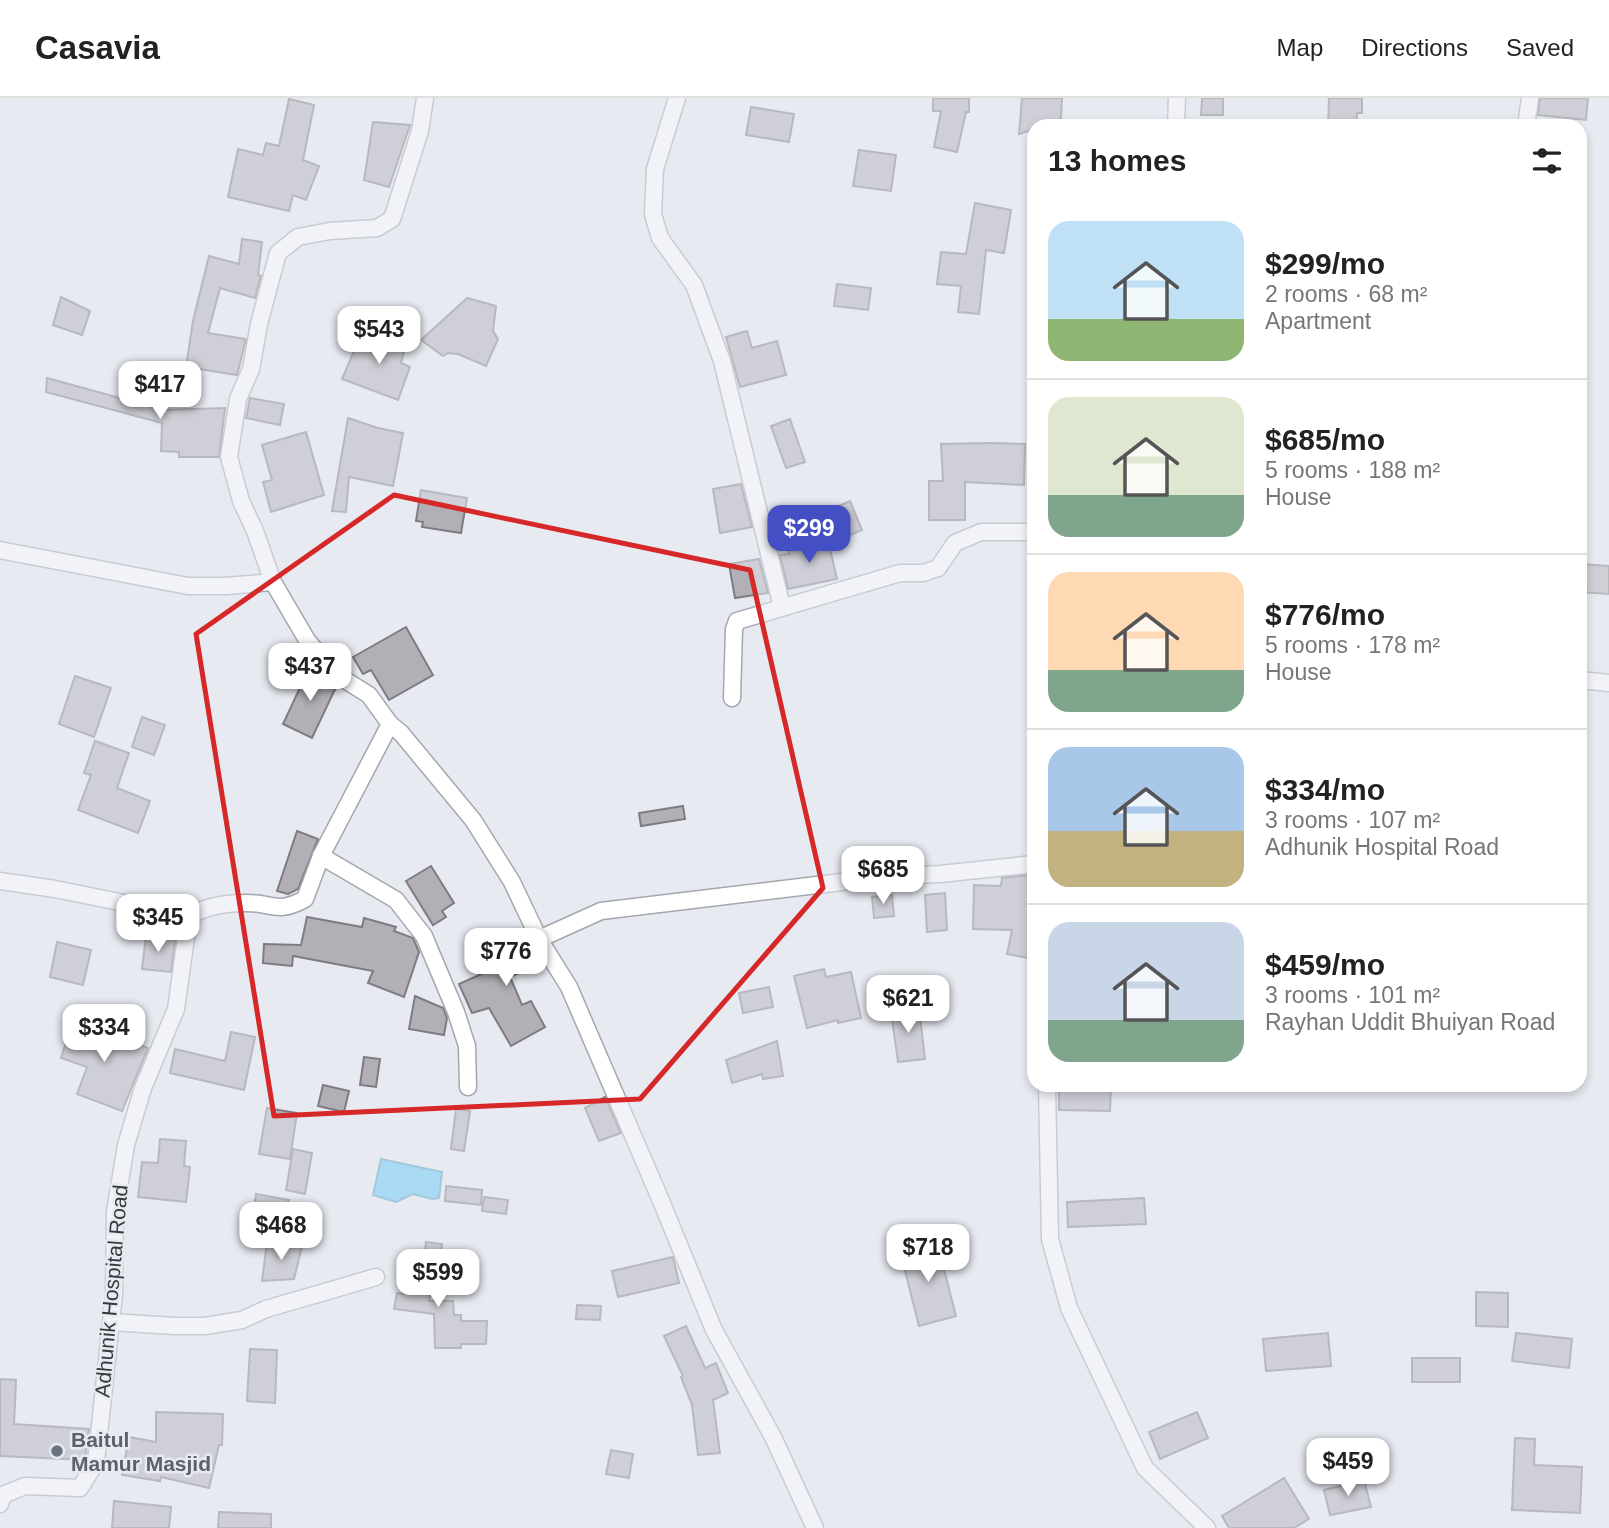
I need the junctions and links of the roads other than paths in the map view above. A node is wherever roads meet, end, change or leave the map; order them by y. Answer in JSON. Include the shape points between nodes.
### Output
{"nodes":[{"id":1,"x":425,"y":98,"type":"edge"},
{"id":2,"x":677,"y":98,"type":"edge"},
{"id":3,"x":1177,"y":98,"type":"edge"},
{"id":4,"x":1530,"y":98,"type":"edge"},
{"id":5,"x":1176,"y":119,"type":"edge"},
{"id":6,"x":1527,"y":119,"type":"edge"},
{"id":7,"x":1027,"y":532,"type":"edge"},
{"id":8,"x":0,"y":550,"type":"edge"},
{"id":9,"x":273,"y":582,"type":"junction"},
{"id":10,"x":782,"y":607,"type":"junction"},
{"id":11,"x":1587,"y":681,"type":"edge"},
{"id":12,"x":1609,"y":683,"type":"edge"},
{"id":13,"x":732,"y":698,"type":"dead end"},
{"id":14,"x":390,"y":724,"type":"junction"},
{"id":15,"x":321,"y":856,"type":"junction"},
{"id":16,"x":1027,"y":865,"type":"edge"},
{"id":17,"x":0,"y":881,"type":"edge"},
{"id":18,"x":189,"y":916,"type":"junction"},
{"id":19,"x":542,"y":937,"type":"junction"},
{"id":20,"x":468,"y":1087,"type":"dead end"},
{"id":21,"x":1047,"y":1092,"type":"edge"},
{"id":22,"x":376,"y":1277,"type":"dead end"},
{"id":23,"x":112,"y":1322,"type":"junction"},
{"id":24,"x":0,"y":1504,"type":"edge"},
{"id":25,"x":815,"y":1528,"type":"edge"},
{"id":26,"x":1207,"y":1528,"type":"edge"}],
"edges":[{"from":1,"to":9,"type":"street","via":[[420,131],[392,219],[377,228],[298,237],[278,253],[251,369],[238,399],[229,457]]},
{"from":2,"to":10,"type":"street","via":[[655,169],[653,214],[660,238],[694,285],[722,361]]},
{"from":3,"to":5,"type":"street"},
{"from":4,"to":6,"type":"street"},
{"from":7,"to":10,"type":"street","via":[[981,532],[955,543],[938,568],[900,573]]},
{"from":8,"to":9,"type":"street","via":[[188,586]]},
{"from":9,"to":14,"type":"street","via":[[327,665],[369,695]]},
{"from":10,"to":13,"type":"street","via":[[737,621]]},
{"from":11,"to":12,"type":"street"},
{"from":14,"to":15,"type":"street"},
{"from":14,"to":19,"type":"street","via":[[473,820]]},
{"from":15,"to":18,"type":"street","via":[[304,899],[287,909],[246,902]]},
{"from":15,"to":20,"type":"street","via":[[396,900],[424,936],[467,1046]]},
{"from":16,"to":19,"type":"street","via":[[601,911]]},
{"from":17,"to":18,"type":"street"},
{"from":18,"to":23,"type":"street","name":"Adhunik Hospital Road","via":[[176,1009],[143,1088],[126,1145],[115,1212]]},
{"from":19,"to":25,"type":"street","via":[[569,987],[714,1330],[773,1437]]},
{"from":21,"to":26,"type":"street","via":[[1050,1239],[1069,1308],[1145,1468]]},
{"from":22,"to":23,"type":"street","via":[[242,1320],[205,1326]]},
{"from":23,"to":24,"type":"street","name":"Adhunik Hospital Road","via":[[96,1462],[80,1488],[25,1486],[3,1494]]}]}
